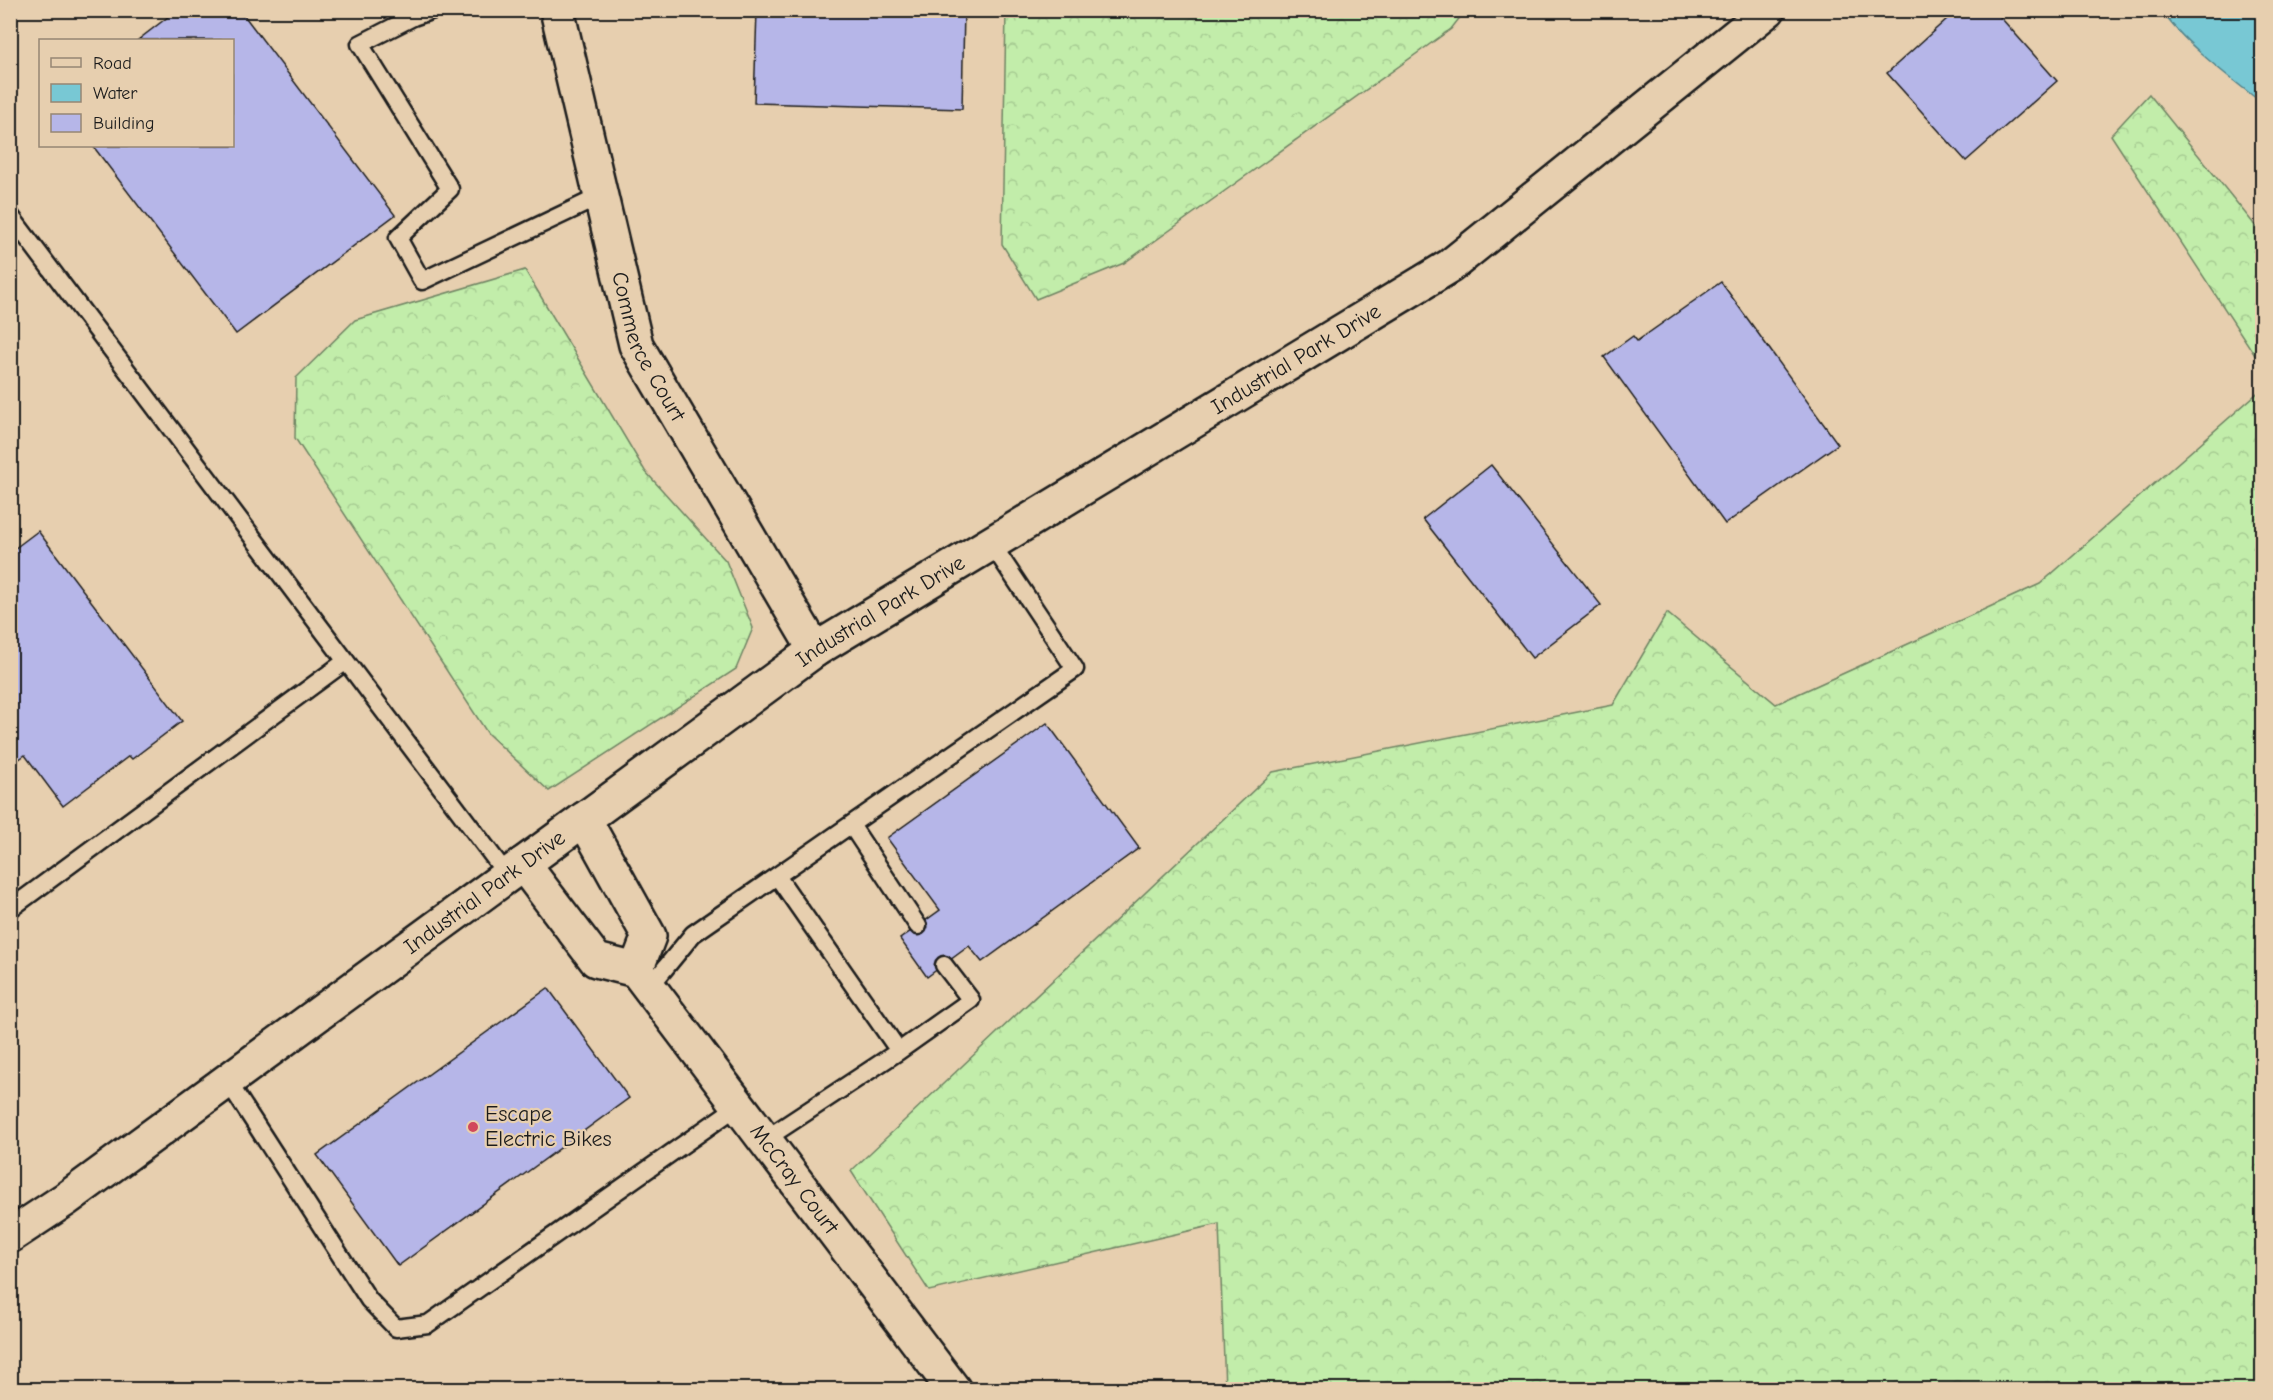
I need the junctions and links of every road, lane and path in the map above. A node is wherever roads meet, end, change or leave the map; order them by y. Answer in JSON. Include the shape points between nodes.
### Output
{"nodes":[{"id":1,"x":433,"y":10,"type":"edge"},
{"id":2,"x":556,"y":10,"type":"edge"},
{"id":3,"x":1768,"y":10,"type":"edge"},
{"id":4,"x":601,"y":196,"type":"junction"},
{"id":5,"x":10,"y":215,"type":"edge"},
{"id":6,"x":991,"y":543,"type":"junction"},
{"id":7,"x":814,"y":650,"type":"junction"},
{"id":8,"x":346,"y":661,"type":"junction"},
{"id":9,"x":584,"y":819,"type":"junction"},
{"id":10,"x":851,"y":825,"type":"junction"},
{"id":11,"x":515,"y":870,"type":"junction"},
{"id":12,"x":777,"y":876,"type":"junction"},
{"id":13,"x":10,"y":909,"type":"edge"},
{"id":14,"x":918,"y":926,"type":"dead end"},
{"id":15,"x":944,"y":965,"type":"dead end"},
{"id":16,"x":642,"y":979,"type":"junction"},
{"id":17,"x":899,"y":1051,"type":"junction"},
{"id":18,"x":227,"y":1080,"type":"junction"},
{"id":19,"x":738,"y":1106,"type":"junction"},
{"id":20,"x":764,"y":1140,"type":"junction"},
{"id":21,"x":10,"y":1236,"type":"edge"},
{"id":22,"x":954,"y":1389,"type":"edge"}],
"edges":[{"from":1,"to":4,"type":"lane","via":[[360,44],[450,189],[398,238],[422,281]]},
{"from":2,"to":4,"type":"street","name":"Commerce Court"},
{"from":3,"to":6,"type":"street","name":"Industrial Park Drive","via":[[1450,266]]},
{"from":4,"to":7,"type":"street","name":"Commerce Court","via":[[636,345]]},
{"from":5,"to":8,"type":"lane"},
{"from":6,"to":7,"type":"street","name":"Industrial Park Drive"},
{"from":6,"to":10,"type":"lane","via":[[1075,669]]},
{"from":7,"to":9,"type":"street","name":"Industrial Park Drive"},
{"from":8,"to":11,"type":"lane"},
{"from":8,"to":13,"type":"lane"},
{"from":9,"to":11,"type":"street","name":"Industrial Park Drive"},
{"from":9,"to":16,"type":"street","via":[[649,936]]},
{"from":10,"to":12,"type":"lane"},
{"from":10,"to":14,"type":"lane"},
{"from":11,"to":16,"type":"street","via":[[596,960]]},
{"from":11,"to":18,"type":"street","name":"Industrial Park Drive"},
{"from":12,"to":16,"type":"lane","via":[[693,934]]},
{"from":12,"to":17,"type":"lane"},
{"from":15,"to":17,"type":"lane","via":[[971,1000]]},
{"from":16,"to":19,"type":"street","name":"McCray Court"},
{"from":17,"to":20,"type":"lane"},
{"from":18,"to":19,"type":"lane","via":[[369,1300],[396,1328],[428,1324]]},
{"from":18,"to":21,"type":"street","name":"Industrial Park Drive"},
{"from":19,"to":20,"type":"street","name":"McCray Court"},
{"from":20,"to":22,"type":"street","name":"McCray Court"}]}
